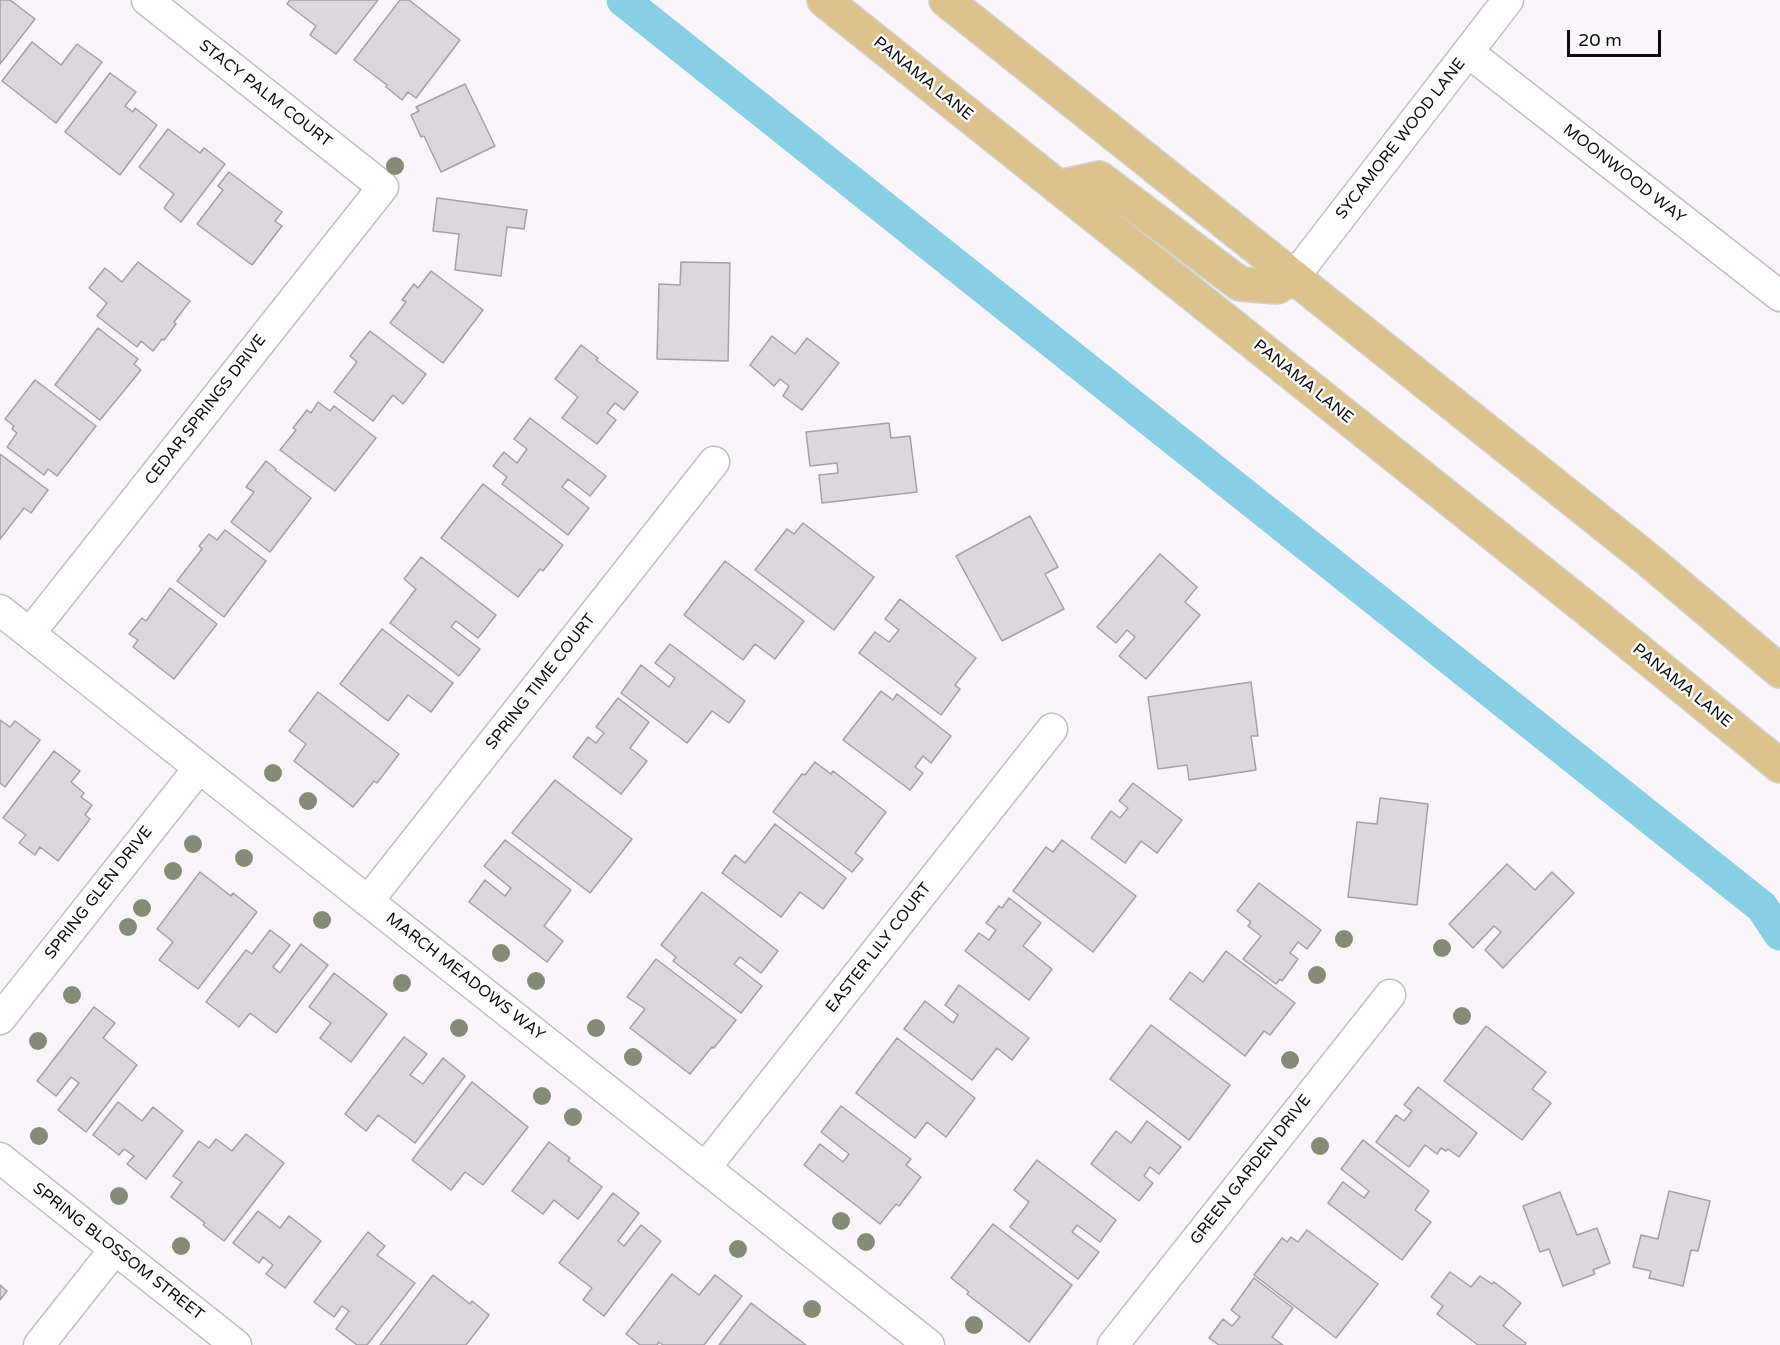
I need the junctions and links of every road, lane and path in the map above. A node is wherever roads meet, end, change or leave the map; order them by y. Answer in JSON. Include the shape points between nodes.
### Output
{"nodes":[{"id":1,"x":147,"y":0,"type":"edge"},
{"id":2,"x":824,"y":0,"type":"edge"},
{"id":3,"x":946,"y":0,"type":"edge"},
{"id":4,"x":1508,"y":0,"type":"edge"},
{"id":5,"x":1468,"y":52,"type":"junction"},
{"id":6,"x":383,"y":187,"type":"joint"},
{"id":7,"x":1058,"y":187,"type":"junction"},
{"id":8,"x":1294,"y":277,"type":"junction"},
{"id":9,"x":1780,"y":296,"type":"edge"},
{"id":10,"x":714,"y":462,"type":"dead end"},
{"id":11,"x":0,"y":610,"type":"edge"},
{"id":12,"x":30,"y":633,"type":"junction"},
{"id":13,"x":1780,"y":671,"type":"edge"},
{"id":14,"x":1052,"y":729,"type":"dead end"},
{"id":15,"x":1780,"y":766,"type":"edge"},
{"id":16,"x":199,"y":768,"type":"junction"},
{"id":17,"x":368,"y":901,"type":"junction"},
{"id":18,"x":1390,"y":995,"type":"dead end"},
{"id":19,"x":0,"y":1019,"type":"edge"},
{"id":20,"x":0,"y":1158,"type":"edge"},
{"id":21,"x":705,"y":1168,"type":"junction"},
{"id":22,"x":115,"y":1249,"type":"junction"},
{"id":23,"x":39,"y":1345,"type":"edge"},
{"id":24,"x":236,"y":1345,"type":"edge"},
{"id":25,"x":929,"y":1345,"type":"edge"},
{"id":26,"x":1113,"y":1345,"type":"edge"}],
"edges":[{"from":1,"to":6,"type":"street","name":"STACY PALM COURT"},
{"from":2,"to":7,"type":"main road","name":"PANAMA LANE"},
{"from":3,"to":8,"type":"main road"},
{"from":4,"to":5,"type":"street","name":"SYCAMORE WOOD LANE"},
{"from":5,"to":8,"type":"street","name":"SYCAMORE WOOD LANE"},
{"from":5,"to":9,"type":"street","name":"MOONWOOD WAY"},
{"from":6,"to":12,"type":"street","name":"CEDAR SPRINGS DRIVE"},
{"from":7,"to":8,"type":"main road","via":[[1099,178],[1240,284],[1277,287]]},
{"from":7,"to":15,"type":"main road","name":"PANAMA LANE"},
{"from":8,"to":13,"type":"main road"},
{"from":10,"to":17,"type":"street","name":"SPRING TIME COURT"},
{"from":11,"to":12,"type":"street","name":"MARCH MEADOWS WAY"},
{"from":12,"to":16,"type":"street","name":"MARCH MEADOWS WAY"},
{"from":14,"to":21,"type":"street","name":"EASTER LILY COURT"},
{"from":16,"to":17,"type":"street","name":"MARCH MEADOWS WAY"},
{"from":16,"to":19,"type":"street","name":"SPRING GLEN DRIVE"},
{"from":17,"to":21,"type":"street","name":"MARCH MEADOWS WAY"},
{"from":18,"to":26,"type":"street","name":"GREEN GARDEN DRIVE"},
{"from":20,"to":22,"type":"street","name":"SPRING BLOSSOM STREET"},
{"from":21,"to":25,"type":"street","name":"MARCH MEADOWS WAY"},
{"from":22,"to":23,"type":"street"},
{"from":22,"to":24,"type":"street","name":"SPRING BLOSSOM STREET"}]}
